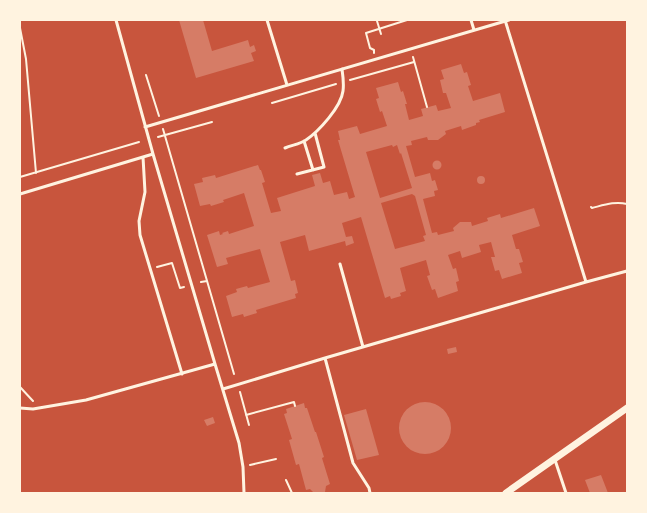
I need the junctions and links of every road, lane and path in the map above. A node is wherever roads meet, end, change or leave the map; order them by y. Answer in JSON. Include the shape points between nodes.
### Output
{"nodes":[{"id":1,"x":116,"y":20,"type":"edge"},
{"id":2,"x":268,"y":20,"type":"edge"},
{"id":3,"x":407,"y":20,"type":"edge"},
{"id":4,"x":471,"y":20,"type":"edge"},
{"id":5,"x":509,"y":20,"type":"edge"},
{"id":6,"x":377,"y":21,"type":"dead end"},
{"id":7,"x":505,"y":21,"type":"edge"},
{"id":8,"x":20,"y":28,"type":"edge"},
{"id":9,"x":379,"y":28,"type":"junction"},
{"id":10,"x":474,"y":30,"type":"junction"},
{"id":11,"x":381,"y":34,"type":"dead end"},
{"id":12,"x":411,"y":49,"type":"junction"},
{"id":13,"x":373,"y":60,"type":"junction"},
{"id":14,"x":342,"y":69,"type":"junction"},
{"id":15,"x":146,"y":75,"type":"dead end"},
{"id":16,"x":287,"y":85,"type":"junction"},
{"id":17,"x":427,"y":107,"type":"dead end"},
{"id":18,"x":159,"y":117,"type":"dead end"},
{"id":19,"x":212,"y":122,"type":"dead end"},
{"id":20,"x":145,"y":127,"type":"junction"},
{"id":21,"x":162,"y":129,"type":"dead end"},
{"id":22,"x":315,"y":133,"type":"junction"},
{"id":23,"x":164,"y":135,"type":"junction"},
{"id":24,"x":158,"y":137,"type":"dead end"},
{"id":25,"x":304,"y":141,"type":"junction"},
{"id":26,"x":139,"y":142,"type":"dead end"},
{"id":27,"x":285,"y":148,"type":"dead end"},
{"id":28,"x":153,"y":154,"type":"junction"},
{"id":29,"x":143,"y":157,"type":"junction"},
{"id":30,"x":312,"y":170,"type":"junction"},
{"id":31,"x":36,"y":172,"type":"junction"},
{"id":32,"x":20,"y":173,"type":"edge"},
{"id":33,"x":297,"y":174,"type":"dead end"},
{"id":34,"x":21,"y":177,"type":"edge"},
{"id":35,"x":20,"y":194,"type":"edge"},
{"id":36,"x":627,"y":204,"type":"edge"},
{"id":37,"x":590,"y":207,"type":"dead end"},
{"id":38,"x":340,"y":264,"type":"dead end"},
{"id":39,"x":150,"y":269,"type":"junction"},
{"id":40,"x":627,"y":270,"type":"edge"},
{"id":41,"x":207,"y":281,"type":"junction"},
{"id":42,"x":201,"y":282,"type":"dead end"},
{"id":43,"x":586,"y":282,"type":"junction"},
{"id":44,"x":184,"y":287,"type":"dead end"},
{"id":45,"x":363,"y":347,"type":"junction"},
{"id":46,"x":325,"y":358,"type":"junction"},
{"id":47,"x":215,"y":364,"type":"junction"},
{"id":48,"x":182,"y":374,"type":"junction"},
{"id":49,"x":234,"y":374,"type":"dead end"},
{"id":50,"x":20,"y":387,"type":"edge"},
{"id":51,"x":223,"y":389,"type":"junction"},
{"id":52,"x":240,"y":392,"type":"dead end"},
{"id":53,"x":33,"y":401,"type":"dead end"},
{"id":54,"x":295,"y":406,"type":"dead end"},
{"id":55,"x":21,"y":408,"type":"edge"},
{"id":56,"x":627,"y":408,"type":"edge"},
{"id":57,"x":246,"y":415,"type":"junction"},
{"id":58,"x":249,"y":425,"type":"dead end"},
{"id":59,"x":555,"y":458,"type":"junction"},
{"id":60,"x":276,"y":459,"type":"dead end"},
{"id":61,"x":243,"y":467,"type":"junction"},
{"id":62,"x":286,"y":480,"type":"dead end"},
{"id":63,"x":244,"y":493,"type":"edge"},
{"id":64,"x":292,"y":493,"type":"edge"},
{"id":65,"x":370,"y":493,"type":"edge"},
{"id":66,"x":506,"y":493,"type":"edge"},
{"id":67,"x":566,"y":493,"type":"edge"}],
"edges":[{"from":1,"to":20,"type":"lane"},
{"from":2,"to":16,"type":"lane"},
{"from":3,"to":9,"type":"path"},
{"from":4,"to":10,"type":"lane"},
{"from":5,"to":7,"type":"lane"},
{"from":6,"to":9,"type":"path"},
{"from":7,"to":10,"type":"lane"},
{"from":7,"to":43,"type":"lane"},
{"from":8,"to":31,"type":"path","via":[[26,59]]},
{"from":9,"to":11,"type":"path"},
{"from":9,"to":13,"type":"path","via":[[366,33],[370,48],[374,50]]},
{"from":10,"to":12,"type":"lane"},
{"from":12,"to":13,"type":"lane"},
{"from":12,"to":17,"type":"path"},
{"from":13,"to":14,"type":"lane"},
{"from":14,"to":16,"type":"lane"},
{"from":14,"to":22,"type":"lane","via":[[343,92],[339,104]]},
{"from":15,"to":18,"type":"path"},
{"from":16,"to":20,"type":"lane"},
{"from":19,"to":23,"type":"path"},
{"from":20,"to":28,"type":"lane"},
{"from":21,"to":23,"type":"path"},
{"from":22,"to":25,"type":"lane"},
{"from":22,"to":30,"type":"lane","via":[[324,167]]},
{"from":23,"to":24,"type":"path"},
{"from":23,"to":41,"type":"path"},
{"from":25,"to":27,"type":"lane"},
{"from":25,"to":30,"type":"lane"},
{"from":26,"to":31,"type":"path"},
{"from":28,"to":29,"type":"lane"},
{"from":28,"to":47,"type":"lane"},
{"from":29,"to":35,"type":"lane"},
{"from":29,"to":39,"type":"lane","via":[[145,192],[139,221],[140,235]]},
{"from":30,"to":33,"type":"lane"},
{"from":31,"to":34,"type":"path"},
{"from":32,"to":34,"type":"path"},
{"from":36,"to":37,"type":"path"},
{"from":38,"to":45,"type":"lane"},
{"from":39,"to":44,"type":"path","via":[[172,263],[180,288]]},
{"from":39,"to":48,"type":"lane"},
{"from":40,"to":43,"type":"lane"},
{"from":41,"to":42,"type":"path"},
{"from":41,"to":49,"type":"path"},
{"from":43,"to":45,"type":"lane"},
{"from":45,"to":46,"type":"lane"},
{"from":46,"to":51,"type":"lane"},
{"from":46,"to":65,"type":"lane","via":[[353,463]]},
{"from":47,"to":48,"type":"lane"},
{"from":47,"to":51,"type":"lane"},
{"from":48,"to":55,"type":"lane","via":[[86,400],[34,409]]},
{"from":50,"to":53,"type":"path"},
{"from":51,"to":61,"type":"lane","via":[[239,443]]},
{"from":52,"to":57,"type":"path"},
{"from":54,"to":57,"type":"path","via":[[294,402]]},
{"from":56,"to":59,"type":"street"},
{"from":57,"to":58,"type":"path"},
{"from":59,"to":66,"type":"street"},
{"from":59,"to":67,"type":"lane"},
{"from":60,"to":61,"type":"path"},
{"from":61,"to":63,"type":"lane"},
{"from":62,"to":64,"type":"path"}]}
